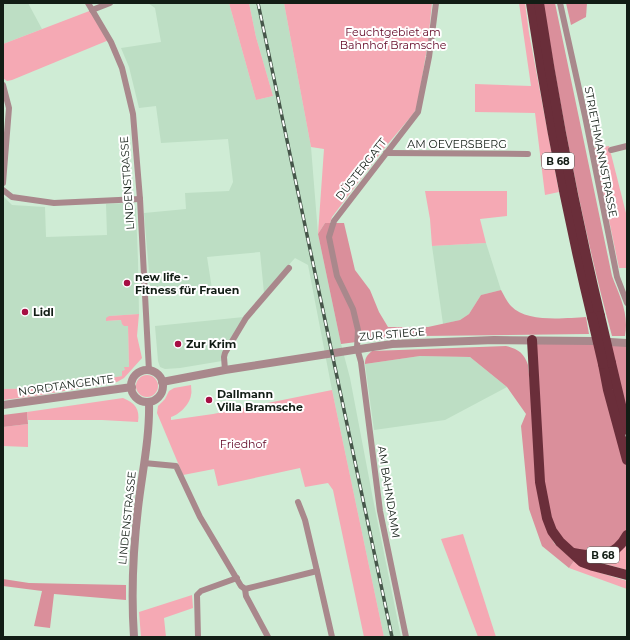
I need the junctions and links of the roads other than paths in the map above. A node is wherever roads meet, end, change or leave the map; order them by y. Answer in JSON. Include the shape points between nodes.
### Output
{"nodes":[{"id":1,"x":88,"y":3,"type":"edge"},
{"id":2,"x":110,"y":3,"type":"edge"},
{"id":3,"x":436,"y":3,"type":"edge"},
{"id":4,"x":531,"y":3,"type":"edge"},
{"id":5,"x":539,"y":3,"type":"edge"},
{"id":6,"x":560,"y":3,"type":"edge"},
{"id":7,"x":92,"y":10,"type":"junction"},
{"id":8,"x":3,"y":84,"type":"edge"},
{"id":9,"x":627,"y":146,"type":"edge"},
{"id":10,"x":611,"y":150,"type":"dead end"},
{"id":11,"x":386,"y":153,"type":"junction"},
{"id":12,"x":528,"y":154,"type":"dead end"},
{"id":13,"x":3,"y":183,"type":"edge"},
{"id":14,"x":3,"y":190,"type":"edge"},
{"id":15,"x":140,"y":199,"type":"junction"},
{"id":16,"x":289,"y":268,"type":"dead end"},
{"id":17,"x":627,"y":303,"type":"edge"},
{"id":18,"x":596,"y":316,"type":"junction"},
{"id":19,"x":532,"y":340,"type":"junction"},
{"id":20,"x":627,"y":343,"type":"edge"},
{"id":21,"x":357,"y":348,"type":"junction"},
{"id":22,"x":607,"y":364,"type":"junction"},
{"id":23,"x":225,"y":370,"type":"junction"},
{"id":24,"x":149,"y":371,"type":"junction"},
{"id":25,"x":162,"y":382,"type":"junction"},
{"id":26,"x":132,"y":388,"type":"junction"},
{"id":27,"x":148,"y":402,"type":"junction"},
{"id":28,"x":3,"y":405,"type":"edge"},
{"id":29,"x":627,"y":430,"type":"edge"},
{"id":30,"x":627,"y":460,"type":"edge"},
{"id":31,"x":144,"y":463,"type":"junction"},
{"id":32,"x":298,"y":502,"type":"dead end"},
{"id":33,"x":627,"y":535,"type":"edge"},
{"id":34,"x":571,"y":552,"type":"junction"},
{"id":35,"x":317,"y":571,"type":"junction"},
{"id":36,"x":627,"y":575,"type":"edge"},
{"id":37,"x":237,"y":578,"type":"junction"},
{"id":38,"x":245,"y":589,"type":"junction"},
{"id":39,"x":134,"y":637,"type":"edge"},
{"id":40,"x":198,"y":637,"type":"edge"},
{"id":41,"x":268,"y":637,"type":"edge"},
{"id":42,"x":332,"y":637,"type":"edge"},
{"id":43,"x":406,"y":637,"type":"edge"}],
"edges":[{"from":1,"to":7,"type":"street","name":"LINDENSTRASSE"},
{"from":2,"to":7,"type":"street"},
{"from":3,"to":11,"type":"street","name":"DÜSTERGATT","via":[[418,112]]},
{"from":4,"to":18,"type":"highway","number":"B 68","via":[[562,182]]},
{"from":5,"to":18,"type":"highway","number":"B 68"},
{"from":6,"to":17,"type":"street","name":"STRIETHMANNSTRASSE","via":[[617,278]]},
{"from":7,"to":15,"type":"street","name":"LINDENSTRASSE","via":[[111,42],[126,80],[133,114]]},
{"from":8,"to":13,"type":"street","via":[[9,108]]},
{"from":9,"to":10,"type":"street","name":"STRIETHMANNSTRASSE"},
{"from":11,"to":12,"type":"street","name":"AM OEVERSBERG"},
{"from":11,"to":21,"type":"street","name":"DÜSTERGATT","via":[[334,221],[329,237],[337,276],[353,309],[358,330]]},
{"from":14,"to":15,"type":"street","via":[[12,197],[54,203]]},
{"from":15,"to":24,"type":"street","name":"LINDENSTRASSE"},
{"from":16,"to":23,"type":"street","via":[[246,318],[225,353]]},
{"from":18,"to":22,"type":"highway","number":"B 68","bridge":true},
{"from":19,"to":20,"type":"street","name":"ZUR STIEGE"},
{"from":19,"to":21,"type":"street","name":"ZUR STIEGE","via":[[422,342]]},
{"from":19,"to":34,"type":"highway","number":"B 68","via":[[540,482],[552,531]]},
{"from":21,"to":23,"type":"street","name":"ZUR STIEGE"},
{"from":21,"to":43,"type":"street","name":"AM BAHNDAMM","via":[[361,362],[380,511]]},
{"from":22,"to":29,"type":"highway","number":"B 68"},
{"from":22,"to":30,"type":"highway","number":"B 68","via":[[608,390]]},
{"from":23,"to":25,"type":"street","name":"ZUR STIEGE"},
{"from":24,"to":25,"type":"street","via":[[157,374]]},
{"from":24,"to":26,"type":"street","via":[[136,375]]},
{"from":25,"to":27,"type":"street","via":[[160,396]]},
{"from":26,"to":27,"type":"street","via":[[135,396]]},
{"from":26,"to":28,"type":"street","name":"NORDTANGENTE"},
{"from":27,"to":31,"type":"street","name":"LINDENSTRASSE","via":[[149,424]]},
{"from":31,"to":37,"type":"street","via":[[176,466],[200,517]]},
{"from":31,"to":39,"type":"street","name":"LINDENSTRASSE","via":[[133,567]]},
{"from":32,"to":35,"type":"street"},
{"from":33,"to":34,"type":"highway","number":"B 68","via":[[623,542],[606,554],[596,556]]},
{"from":34,"to":36,"type":"highway","number":"B 68","via":[[582,562]]},
{"from":35,"to":38,"type":"street"},
{"from":35,"to":42,"type":"street"},
{"from":37,"to":38,"type":"street"},
{"from":37,"to":40,"type":"street","via":[[201,591],[197,595]]},
{"from":38,"to":41,"type":"street","via":[[246,596]]}]}
